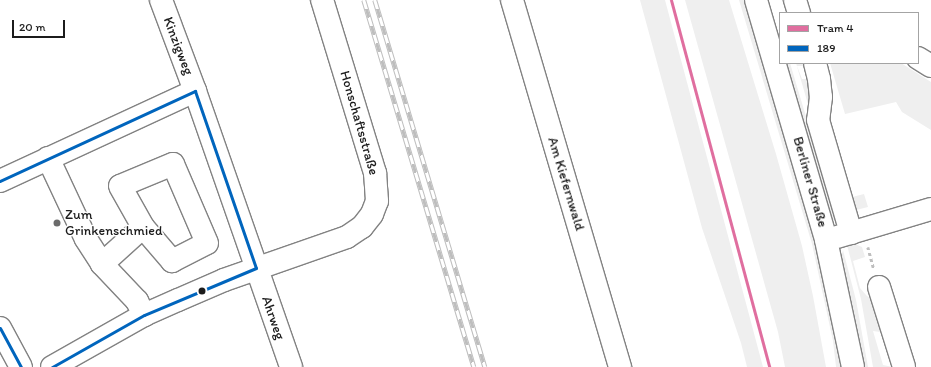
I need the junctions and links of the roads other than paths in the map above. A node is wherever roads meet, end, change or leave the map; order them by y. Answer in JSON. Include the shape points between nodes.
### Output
{"nodes":[{"id":1,"x":160,"y":0,"type":"edge"},
{"id":2,"x":322,"y":0,"type":"edge"},
{"id":3,"x":512,"y":0,"type":"edge"},
{"id":4,"x":756,"y":0,"type":"edge"},
{"id":5,"x":795,"y":0,"type":"edge"},
{"id":6,"x":799,"y":12,"type":"edge"},
{"id":7,"x":774,"y":37,"type":"edge"},
{"id":8,"x":779,"y":57,"type":"edge"},
{"id":9,"x":919,"y":59,"type":"edge"},
{"id":10,"x":781,"y":64,"type":"edge"},
{"id":11,"x":815,"y":64,"type":"edge"},
{"id":12,"x":931,"y":66,"type":"edge"},
{"id":13,"x":195,"y":91,"type":"junction"},
{"id":14,"x":48,"y":158,"type":"junction"},
{"id":15,"x":0,"y":182,"type":"edge"},
{"id":16,"x":931,"y":209,"type":"edge"},
{"id":17,"x":143,"y":227,"type":"dead end"},
{"id":18,"x":857,"y":232,"type":"junction"},
{"id":19,"x":826,"y":240,"type":"junction"},
{"id":20,"x":102,"y":264,"type":"junction"},
{"id":21,"x":256,"y":268,"type":"junction"},
{"id":22,"x":879,"y":287,"type":"road end"},
{"id":23,"x":144,"y":315,"type":"junction"},
{"id":24,"x":0,"y":328,"type":"edge"},
{"id":25,"x":21,"y":367,"type":"edge"},
{"id":26,"x":52,"y":367,"type":"edge"},
{"id":27,"x":290,"y":367,"type":"edge"},
{"id":28,"x":620,"y":367,"type":"edge"},
{"id":29,"x":853,"y":367,"type":"edge"},
{"id":30,"x":904,"y":367,"type":"edge"}],
"edges":[{"from":1,"to":13,"type":"street","name":"Kinzigweg"},
{"from":2,"to":21,"type":"street","name":"Honschaftsstraße","via":[[375,173],[377,201],[372,214],[362,227],[347,237]]},
{"from":3,"to":28,"type":"street","name":"Am Kiefernwald"},
{"from":4,"to":7,"type":"street","name":"Berliner Straße"},
{"from":5,"to":6,"type":"street"},
{"from":7,"to":8,"type":"street","name":"Berliner Straße"},
{"from":9,"to":12,"type":"street"},
{"from":10,"to":19,"type":"street","name":"Berliner Straße"},
{"from":11,"to":18,"type":"street","via":[[820,79],[821,97],[818,120]]},
{"from":13,"to":14,"type":"street"},
{"from":13,"to":21,"type":"street","name":"Kinzigweg"},
{"from":14,"to":15,"type":"street"},
{"from":14,"to":20,"type":"street","via":[[86,239]]},
{"from":16,"to":18,"type":"street"},
{"from":17,"to":20,"type":"street"},
{"from":18,"to":19,"type":"street"},
{"from":19,"to":29,"type":"street","name":"Berliner Straße"},
{"from":20,"to":23,"type":"street","via":[[134,296]]},
{"from":21,"to":23,"type":"street","name":"Honschaftsstraße"},
{"from":21,"to":27,"type":"street","name":"Ahrweg"},
{"from":22,"to":30,"type":"street"},
{"from":23,"to":26,"type":"street","name":"Honschaftsstraße"},
{"from":24,"to":25,"type":"street"}]}
